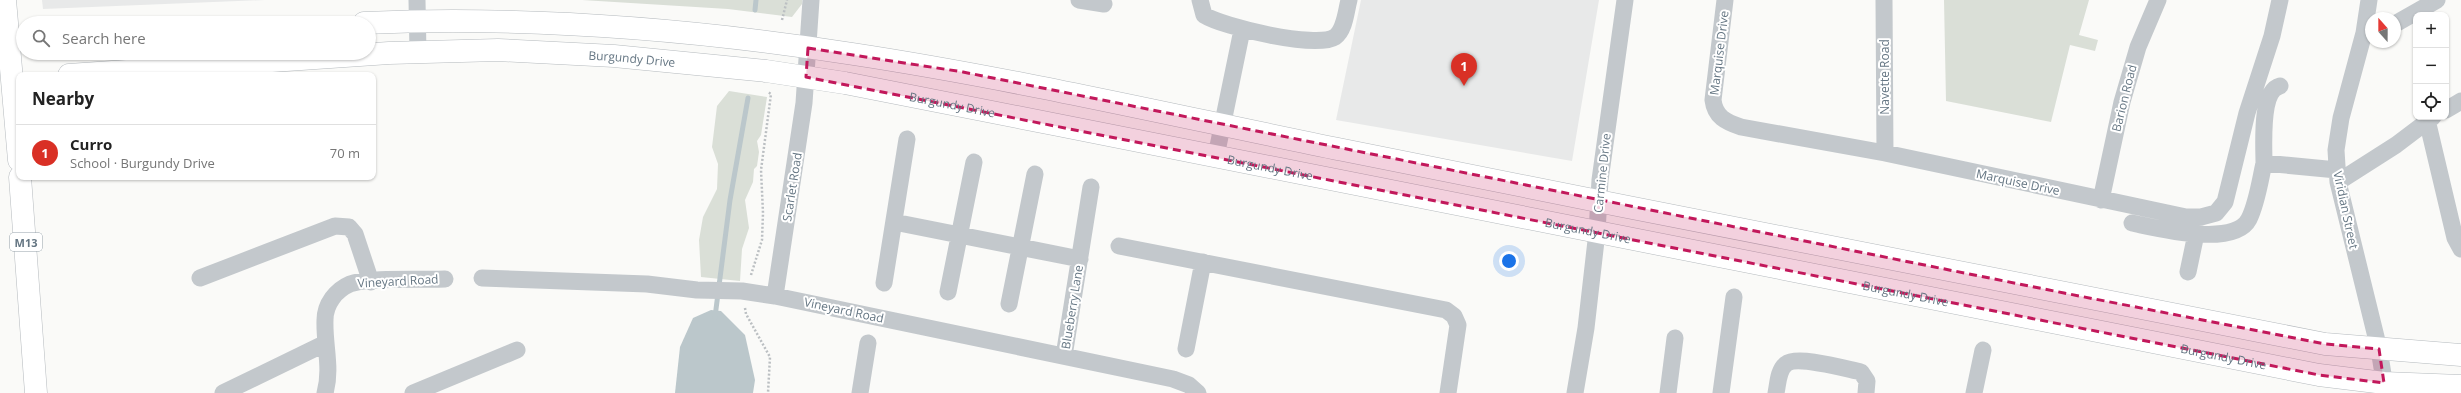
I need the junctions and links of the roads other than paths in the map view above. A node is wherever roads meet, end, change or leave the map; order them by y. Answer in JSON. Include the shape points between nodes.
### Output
{"nodes":[{"id":1,"x":5,"y":0,"type":"edge"},
{"id":2,"x":811,"y":0,"type":"edge"},
{"id":3,"x":1079,"y":0,"type":"edge"},
{"id":4,"x":1200,"y":0,"type":"edge"},
{"id":5,"x":1349,"y":0,"type":"edge"},
{"id":6,"x":1625,"y":0,"type":"edge"},
{"id":7,"x":1725,"y":0,"type":"edge"},
{"id":8,"x":1884,"y":0,"type":"edge"},
{"id":9,"x":2158,"y":0,"type":"edge"},
{"id":10,"x":2280,"y":0,"type":"edge"},
{"id":11,"x":2369,"y":0,"type":"edge"},
{"id":12,"x":2437,"y":0,"type":"edge"},
{"id":13,"x":1104,"y":4,"type":"dead end"},
{"id":14,"x":417,"y":10,"type":"edge"},
{"id":15,"x":2368,"y":12,"type":"edge"},
{"id":16,"x":376,"y":20,"type":"edge"},
{"id":17,"x":2401,"y":21,"type":"edge"},
{"id":18,"x":1242,"y":30,"type":"junction"},
{"id":19,"x":2365,"y":39,"type":"edge"},
{"id":20,"x":10,"y":40,"type":"edge"},
{"id":21,"x":808,"y":48,"type":"junction"},
{"id":22,"x":418,"y":53,"type":"junction"},
{"id":23,"x":376,"y":54,"type":"edge"},
{"id":24,"x":287,"y":60,"type":"edge"},
{"id":25,"x":113,"y":72,"type":"edge"},
{"id":26,"x":806,"y":77,"type":"junction"},
{"id":27,"x":10,"y":78,"type":"edge"},
{"id":28,"x":2280,"y":86,"type":"dead end"},
{"id":29,"x":2461,"y":102,"type":"edge"},
{"id":30,"x":2449,"y":108,"type":"edge"},
{"id":31,"x":2429,"y":120,"type":"edge"},
{"id":32,"x":2430,"y":120,"type":"edge"},
{"id":33,"x":1222,"y":125,"type":"junction"},
{"id":34,"x":16,"y":133,"type":"edge"},
{"id":35,"x":907,"y":139,"type":"dead end"},
{"id":36,"x":1885,"y":153,"type":"junction"},
{"id":37,"x":1216,"y":156,"type":"junction"},
{"id":38,"x":974,"y":162,"type":"dead end"},
{"id":39,"x":2264,"y":163,"type":"junction"},
{"id":40,"x":1035,"y":174,"type":"dead end"},
{"id":41,"x":2337,"y":176,"type":"junction"},
{"id":42,"x":20,"y":180,"type":"edge"},
{"id":43,"x":1091,"y":187,"type":"dead end"},
{"id":44,"x":1598,"y":200,"type":"junction"},
{"id":45,"x":2101,"y":200,"type":"junction"},
{"id":46,"x":894,"y":222,"type":"junction"},
{"id":47,"x":2132,"y":223,"type":"dead end"},
{"id":48,"x":1597,"y":232,"type":"junction"},
{"id":49,"x":2196,"y":234,"type":"junction"},
{"id":50,"x":959,"y":235,"type":"junction"},
{"id":51,"x":1119,"y":246,"type":"dead end"},
{"id":52,"x":1020,"y":248,"type":"junction"},
{"id":53,"x":2461,"y":249,"type":"edge"},
{"id":54,"x":1080,"y":258,"type":"junction"},
{"id":55,"x":1203,"y":262,"type":"junction"},
{"id":56,"x":2188,"y":272,"type":"dead end"},
{"id":57,"x":200,"y":278,"type":"dead end"},
{"id":58,"x":482,"y":278,"type":"dead end"},
{"id":59,"x":446,"y":279,"type":"dead end"},
{"id":60,"x":371,"y":282,"type":"junction"},
{"id":61,"x":884,"y":283,"type":"dead end"},
{"id":62,"x":948,"y":292,"type":"dead end"},
{"id":63,"x":775,"y":296,"type":"junction"},
{"id":64,"x":1734,"y":298,"type":"dead end"},
{"id":65,"x":1009,"y":304,"type":"dead end"},
{"id":66,"x":1675,"y":338,"type":"dead end"},
{"id":67,"x":326,"y":343,"type":"junction"},
{"id":68,"x":868,"y":343,"type":"dead end"},
{"id":69,"x":1186,"y":349,"type":"dead end"},
{"id":70,"x":2379,"y":349,"type":"junction"},
{"id":71,"x":517,"y":350,"type":"dead end"},
{"id":72,"x":1983,"y":350,"type":"dead end"},
{"id":73,"x":2461,"y":355,"type":"edge"},
{"id":74,"x":1064,"y":356,"type":"junction"},
{"id":75,"x":2461,"y":386,"type":"edge"},
{"id":76,"x":2385,"y":388,"type":"edge"},
{"id":77,"x":36,"y":393,"type":"edge"},
{"id":78,"x":223,"y":393,"type":"edge"},
{"id":79,"x":325,"y":393,"type":"edge"},
{"id":80,"x":413,"y":393,"type":"edge"},
{"id":81,"x":860,"y":393,"type":"edge"},
{"id":82,"x":1198,"y":393,"type":"edge"},
{"id":83,"x":1433,"y":393,"type":"edge"},
{"id":84,"x":1447,"y":393,"type":"edge"},
{"id":85,"x":1575,"y":393,"type":"edge"},
{"id":86,"x":1668,"y":393,"type":"edge"},
{"id":87,"x":1721,"y":393,"type":"edge"},
{"id":88,"x":1776,"y":393,"type":"edge"},
{"id":89,"x":1866,"y":393,"type":"edge"},
{"id":90,"x":1974,"y":393,"type":"edge"}],
"edges":[{"from":1,"to":20,"type":"main road"},
{"from":2,"to":21,"type":"street","name":"Scarlet Road"},
{"from":3,"to":13,"type":"street"},
{"from":4,"to":18,"type":"street","via":[[1204,15]]},
{"from":5,"to":18,"type":"street","via":[[1341,31],[1335,37],[1324,41],[1308,41]]},
{"from":6,"to":44,"type":"street","name":"Carmine Drive"},
{"from":7,"to":36,"type":"street","name":"Marquise Drive","via":[[1713,93],[1714,107],[1718,115],[1725,121],[1741,127]]},
{"from":8,"to":36,"type":"street","name":"Navette Road"},
{"from":9,"to":45,"type":"street","name":"Barion Road","via":[[2138,47],[2122,102]]},
{"from":10,"to":45,"type":"street","name":"Marquise Drive","via":[[2272,36],[2247,113],[2229,188],[2220,208],[2209,216],[2196,218]]},
{"from":11,"to":15,"type":"street","name":"Viridian Street"},
{"from":12,"to":17,"type":"street"},
{"from":14,"to":16,"type":"main road"},
{"from":14,"to":21,"type":"main road","via":[[524,22],[702,35]]},
{"from":14,"to":22,"type":"street"},
{"from":18,"to":33,"type":"street"},
{"from":19,"to":41,"type":"street","name":"Viridian Street","via":[[2341,118],[2336,150]]},
{"from":20,"to":27,"type":"main road"},
{"from":21,"to":26,"type":"street","name":"Scarlet Road"},
{"from":21,"to":33,"type":"main road","via":[[963,72]]},
{"from":22,"to":23,"type":"main road","name":"Burgundy Drive"},
{"from":22,"to":26,"type":"main road","name":"Burgundy Drive","via":[[498,50],[614,56],[717,65]]},
{"from":24,"to":25,"type":"main road","name":"Burgundy Drive"},
{"from":26,"to":37,"type":"main road","name":"Burgundy Drive"},
{"from":26,"to":63,"type":"street","name":"Scarlet Road"},
{"from":27,"to":34,"type":"main road"},
{"from":28,"to":39,"type":"street","via":[[2274,87],[2269,94],[2264,128]]},
{"from":29,"to":30,"type":"street"},
{"from":31,"to":41,"type":"street","via":[[2396,145]]},
{"from":32,"to":53,"type":"street","via":[[2455,238]]},
{"from":33,"to":37,"type":"street"},
{"from":33,"to":44,"type":"main road"},
{"from":35,"to":46,"type":"street"},
{"from":36,"to":45,"type":"street","name":"Marquise Drive"},
{"from":37,"to":48,"type":"main road","name":"Burgundy Drive"},
{"from":38,"to":50,"type":"street"},
{"from":39,"to":41,"type":"street"},
{"from":39,"to":49,"type":"street","via":[[2246,224],[2233,232]]},
{"from":40,"to":52,"type":"street"},
{"from":41,"to":70,"type":"street","name":"Viridian Street"},
{"from":42,"to":77,"type":"main road","number":"M13"},
{"from":43,"to":54,"type":"street","name":"Blueberry Lane"},
{"from":44,"to":48,"type":"street","name":"Carmine Drive"},
{"from":44,"to":70,"type":"main road","via":[[2325,344]]},
{"from":46,"to":50,"type":"street","name":"Blueberry Lane"},
{"from":46,"to":61,"type":"street"},
{"from":47,"to":49,"type":"street"},
{"from":48,"to":76,"type":"main road","name":"Burgundy Drive"},
{"from":48,"to":85,"type":"street","name":"Carmine Drive","via":[[1586,328]]},
{"from":49,"to":56,"type":"street"},
{"from":50,"to":52,"type":"street","name":"Blueberry Lane"},
{"from":50,"to":62,"type":"street"},
{"from":51,"to":55,"type":"street"},
{"from":52,"to":54,"type":"street","name":"Blueberry Lane"},
{"from":52,"to":65,"type":"street"},
{"from":54,"to":74,"type":"street","name":"Blueberry Lane"},
{"from":55,"to":69,"type":"street"},
{"from":55,"to":84,"type":"street","via":[[1446,310],[1454,316],[1458,325]]},
{"from":57,"to":60,"type":"street","via":[[335,226],[350,227],[355,234]]},
{"from":58,"to":63,"type":"street","name":"Vineyard Road","via":[[604,281],[697,290],[746,291]]},
{"from":59,"to":60,"type":"street","name":"Vineyard Road"},
{"from":60,"to":67,"type":"street","name":"Vineyard Road","via":[[351,284],[334,296],[326,310]]},
{"from":63,"to":74,"type":"street","name":"Vineyard Road"},
{"from":64,"to":87,"type":"street"},
{"from":66,"to":86,"type":"street"},
{"from":67,"to":78,"type":"street"},
{"from":67,"to":79,"type":"street","name":"Vineyard Road","via":[[329,371]]},
{"from":68,"to":81,"type":"street"},
{"from":70,"to":73,"type":"main road"},
{"from":70,"to":76,"type":"street","name":"Viridian Street"},
{"from":71,"to":80,"type":"street"},
{"from":72,"to":90,"type":"street"},
{"from":74,"to":82,"type":"street","name":"Vineyard Road","via":[[1173,379],[1189,385]]},
{"from":75,"to":76,"type":"main road","name":"Burgundy Drive"},
{"from":83,"to":84,"type":"street"},
{"from":88,"to":89,"type":"street","via":[[1781,370],[1785,364],[1797,360],[1861,372],[1867,381]]}]}
